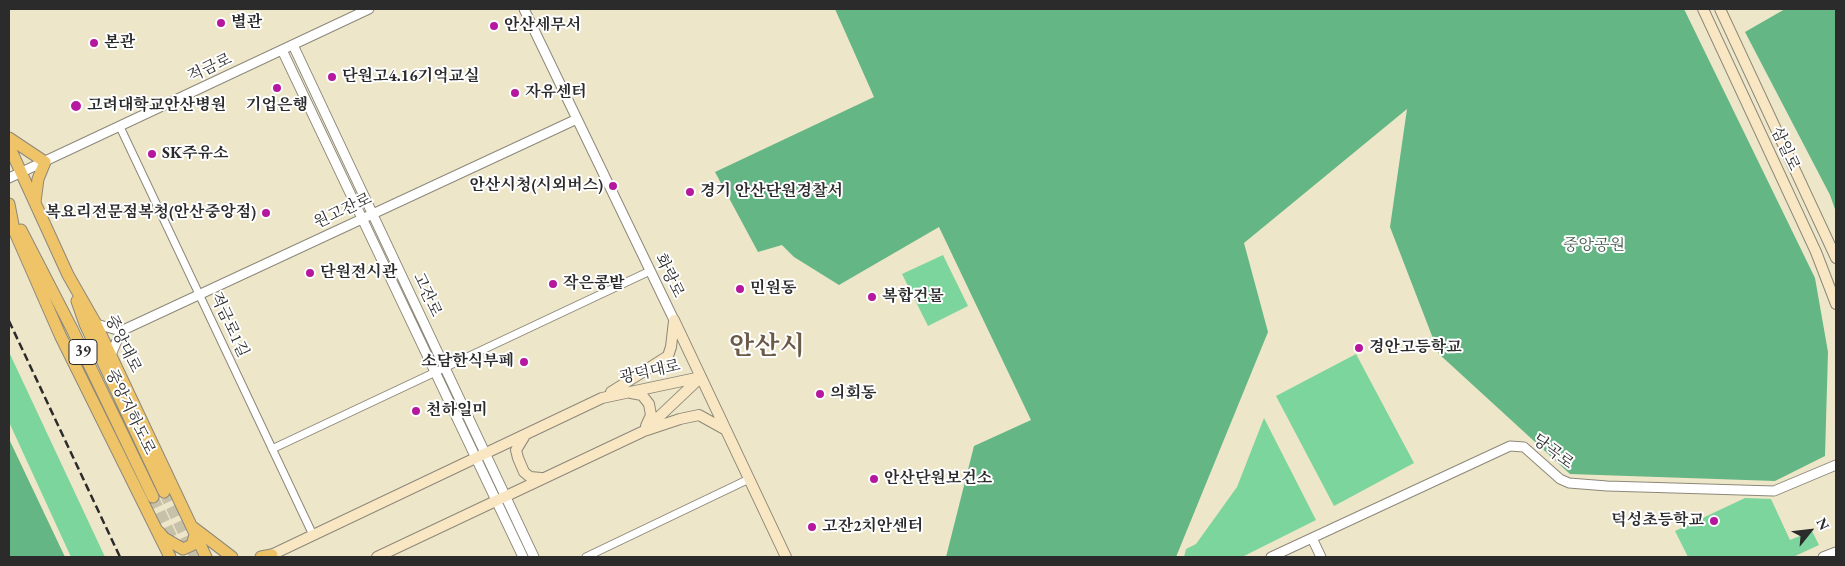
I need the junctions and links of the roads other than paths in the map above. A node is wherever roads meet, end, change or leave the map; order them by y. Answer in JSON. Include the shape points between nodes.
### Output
{"nodes":[{"id":1,"x":369,"y":9,"type":"edge"},
{"id":2,"x":524,"y":9,"type":"edge"},
{"id":3,"x":1703,"y":9,"type":"edge"},
{"id":4,"x":1720,"y":9,"type":"edge"},
{"id":5,"x":293,"y":45,"type":"junction"},
{"id":6,"x":282,"y":50,"type":"junction"},
{"id":7,"x":577,"y":119,"type":"junction"},
{"id":8,"x":120,"y":127,"type":"junction"},
{"id":9,"x":9,"y":138,"type":"edge"},
{"id":10,"x":9,"y":146,"type":"edge"},
{"id":11,"x":45,"y":162,"type":"junction"},
{"id":12,"x":21,"y":173,"type":"junction"},
{"id":13,"x":9,"y":178,"type":"edge"},
{"id":14,"x":35,"y":204,"type":"junction"},
{"id":15,"x":10,"y":206,"type":"edge"},
{"id":16,"x":372,"y":214,"type":"junction"},
{"id":17,"x":362,"y":219,"type":"junction"},
{"id":18,"x":12,"y":230,"type":"edge"},
{"id":19,"x":1836,"y":258,"type":"edge"},
{"id":20,"x":650,"y":271,"type":"junction"},
{"id":21,"x":68,"y":276,"type":"junction"},
{"id":22,"x":199,"y":295,"type":"junction"},
{"id":23,"x":1836,"y":304,"type":"edge"},
{"id":24,"x":674,"y":320,"type":"junction"},
{"id":25,"x":96,"y":324,"type":"junction"},
{"id":26,"x":122,"y":331,"type":"junction"},
{"id":27,"x":110,"y":355,"type":"junction"},
{"id":28,"x":445,"y":368,"type":"junction"},
{"id":29,"x":435,"y":372,"type":"junction"},
{"id":30,"x":701,"y":377,"type":"junction"},
{"id":31,"x":626,"y":392,"type":"junction"},
{"id":32,"x":602,"y":398,"type":"junction"},
{"id":33,"x":726,"y":430,"type":"junction"},
{"id":34,"x":644,"y":431,"type":"junction"},
{"id":35,"x":527,"y":435,"type":"junction"},
{"id":36,"x":272,"y":449,"type":"junction"},
{"id":37,"x":482,"y":456,"type":"junction"},
{"id":38,"x":1836,"y":465,"type":"edge"},
{"id":39,"x":546,"y":477,"type":"junction"},
{"id":40,"x":749,"y":479,"type":"junction"},
{"id":41,"x":164,"y":492,"type":"tunnel mouth"},
{"id":42,"x":153,"y":497,"type":"tunnel mouth"},
{"id":43,"x":501,"y":498,"type":"junction"},
{"id":44,"x":148,"y":517,"type":"junction"},
{"id":45,"x":190,"y":524,"type":"junction"},
{"id":46,"x":195,"y":535,"type":"junction"},
{"id":47,"x":313,"y":535,"type":"junction"},
{"id":48,"x":1312,"y":538,"type":"junction"},
{"id":49,"x":1836,"y":552,"type":"edge"},
{"id":50,"x":166,"y":554,"type":"edge"},
{"id":51,"x":206,"y":557,"type":"edge"},
{"id":52,"x":232,"y":557,"type":"edge"},
{"id":53,"x":267,"y":557,"type":"edge"},
{"id":54,"x":377,"y":557,"type":"edge"},
{"id":55,"x":523,"y":557,"type":"edge"},
{"id":56,"x":534,"y":557,"type":"edge"},
{"id":57,"x":586,"y":557,"type":"edge"},
{"id":58,"x":786,"y":557,"type":"edge"},
{"id":59,"x":1271,"y":557,"type":"edge"},
{"id":60,"x":1321,"y":557,"type":"edge"},
{"id":61,"x":1823,"y":557,"type":"edge"}],
"edges":[{"from":1,"to":5,"type":"street","name":"적금로"},
{"from":2,"to":7,"type":"street","name":"화랑로"},
{"from":3,"to":23,"type":"main road","name":"삼일로","via":[[1816,252]]},
{"from":4,"to":19,"type":"main road","name":"삼일로"},
{"from":5,"to":6,"type":"street","name":"적금로"},
{"from":5,"to":16,"type":"street","name":"고잔로"},
{"from":6,"to":8,"type":"street","name":"적금로"},
{"from":6,"to":17,"type":"street","name":"고잔로"},
{"from":7,"to":16,"type":"street","name":"원고잔로"},
{"from":7,"to":20,"type":"street","name":"화랑로"},
{"from":8,"to":11,"type":"street","name":"적금로"},
{"from":8,"to":22,"type":"street","name":"적금로1길"},
{"from":9,"to":11,"type":"main road"},
{"from":10,"to":12,"type":"main road","name":"중앙대로","number":"39"},
{"from":11,"to":12,"type":"street","name":"적금로"},
{"from":11,"to":14,"type":"main road","via":[[38,179]]},
{"from":12,"to":13,"type":"street","name":"적금로"},
{"from":12,"to":14,"type":"main road","name":"중앙대로","number":"39"},
{"from":14,"to":21,"type":"main road","name":"중앙대로","number":"39"},
{"from":15,"to":18,"type":"main road"},
{"from":15,"to":42,"type":"main road","name":"중앙지하도로","number":"39"},
{"from":16,"to":17,"type":"street","name":"원고잔로"},
{"from":16,"to":28,"type":"street","name":"고잔로"},
{"from":17,"to":22,"type":"street","name":"원고잔로"},
{"from":17,"to":29,"type":"street","name":"고잔로"},
{"from":18,"to":44,"type":"main road"},
{"from":20,"to":24,"type":"street","name":"화랑로"},
{"from":20,"to":28,"type":"street"},
{"from":21,"to":25,"type":"main road","name":"중앙대로"},
{"from":21,"to":41,"type":"main road","name":"중앙지하도로","number":"39","via":[[85,324]]},
{"from":22,"to":26,"type":"street","name":"원고잔로"},
{"from":22,"to":36,"type":"street","name":"적금로1길"},
{"from":24,"to":30,"type":"main road","name":"화랑로"},
{"from":24,"to":32,"type":"main road","via":[[668,356]]},
{"from":25,"to":26,"type":"street"},
{"from":25,"to":27,"type":"main road","name":"중앙대로"},
{"from":26,"to":27,"type":"street"},
{"from":27,"to":45,"type":"main road","name":"중앙대로"},
{"from":28,"to":29,"type":"street"},
{"from":28,"to":37,"type":"street","name":"고잔로"},
{"from":29,"to":36,"type":"street"},
{"from":29,"to":37,"type":"street","name":"고잔로"},
{"from":30,"to":31,"type":"main road","name":"광덕대로"},
{"from":30,"to":33,"type":"main road","name":"화랑로"},
{"from":30,"to":34,"type":"main road","name":"광덕대로"},
{"from":31,"to":32,"type":"main road","name":"광덕대로"},
{"from":31,"to":34,"type":"main road","via":[[642,394],[650,404],[651,415]]},
{"from":32,"to":35,"type":"main road","name":"광덕대로"},
{"from":33,"to":34,"type":"main road","via":[[699,415]]},
{"from":33,"to":40,"type":"main road","name":"화랑로"},
{"from":34,"to":39,"type":"main road","name":"광덕대로"},
{"from":35,"to":37,"type":"main road","name":"광덕대로"},
{"from":35,"to":39,"type":"main road","via":[[516,450],[521,466],[530,477]]},
{"from":36,"to":47,"type":"street","name":"적금로1길"},
{"from":37,"to":43,"type":"street","name":"고잔로"},
{"from":37,"to":47,"type":"main road","name":"광덕대로"},
{"from":38,"to":48,"type":"street","name":"당곡로","via":[[1774,491],[1608,486],[1560,480],[1524,447],[1510,446]]},
{"from":39,"to":43,"type":"main road","name":"광덕대로"},
{"from":40,"to":57,"type":"street"},
{"from":40,"to":58,"type":"main road","name":"화랑로"},
{"from":43,"to":54,"type":"main road","name":"광덕대로"},
{"from":43,"to":55,"type":"street","name":"고잔로"},
{"from":43,"to":56,"type":"street","name":"고잔로"},
{"from":44,"to":46,"type":"main road","via":[[164,538],[183,549],[192,545]]},
{"from":44,"to":50,"type":"main road"},
{"from":45,"to":46,"type":"main road","name":"중앙대로"},
{"from":45,"to":52,"type":"main road"},
{"from":46,"to":51,"type":"main road","name":"중앙대로"},
{"from":47,"to":53,"type":"main road","name":"광덕대로"},
{"from":48,"to":59,"type":"street","name":"당곡로"},
{"from":48,"to":60,"type":"street"},
{"from":49,"to":61,"type":"street"}]}
